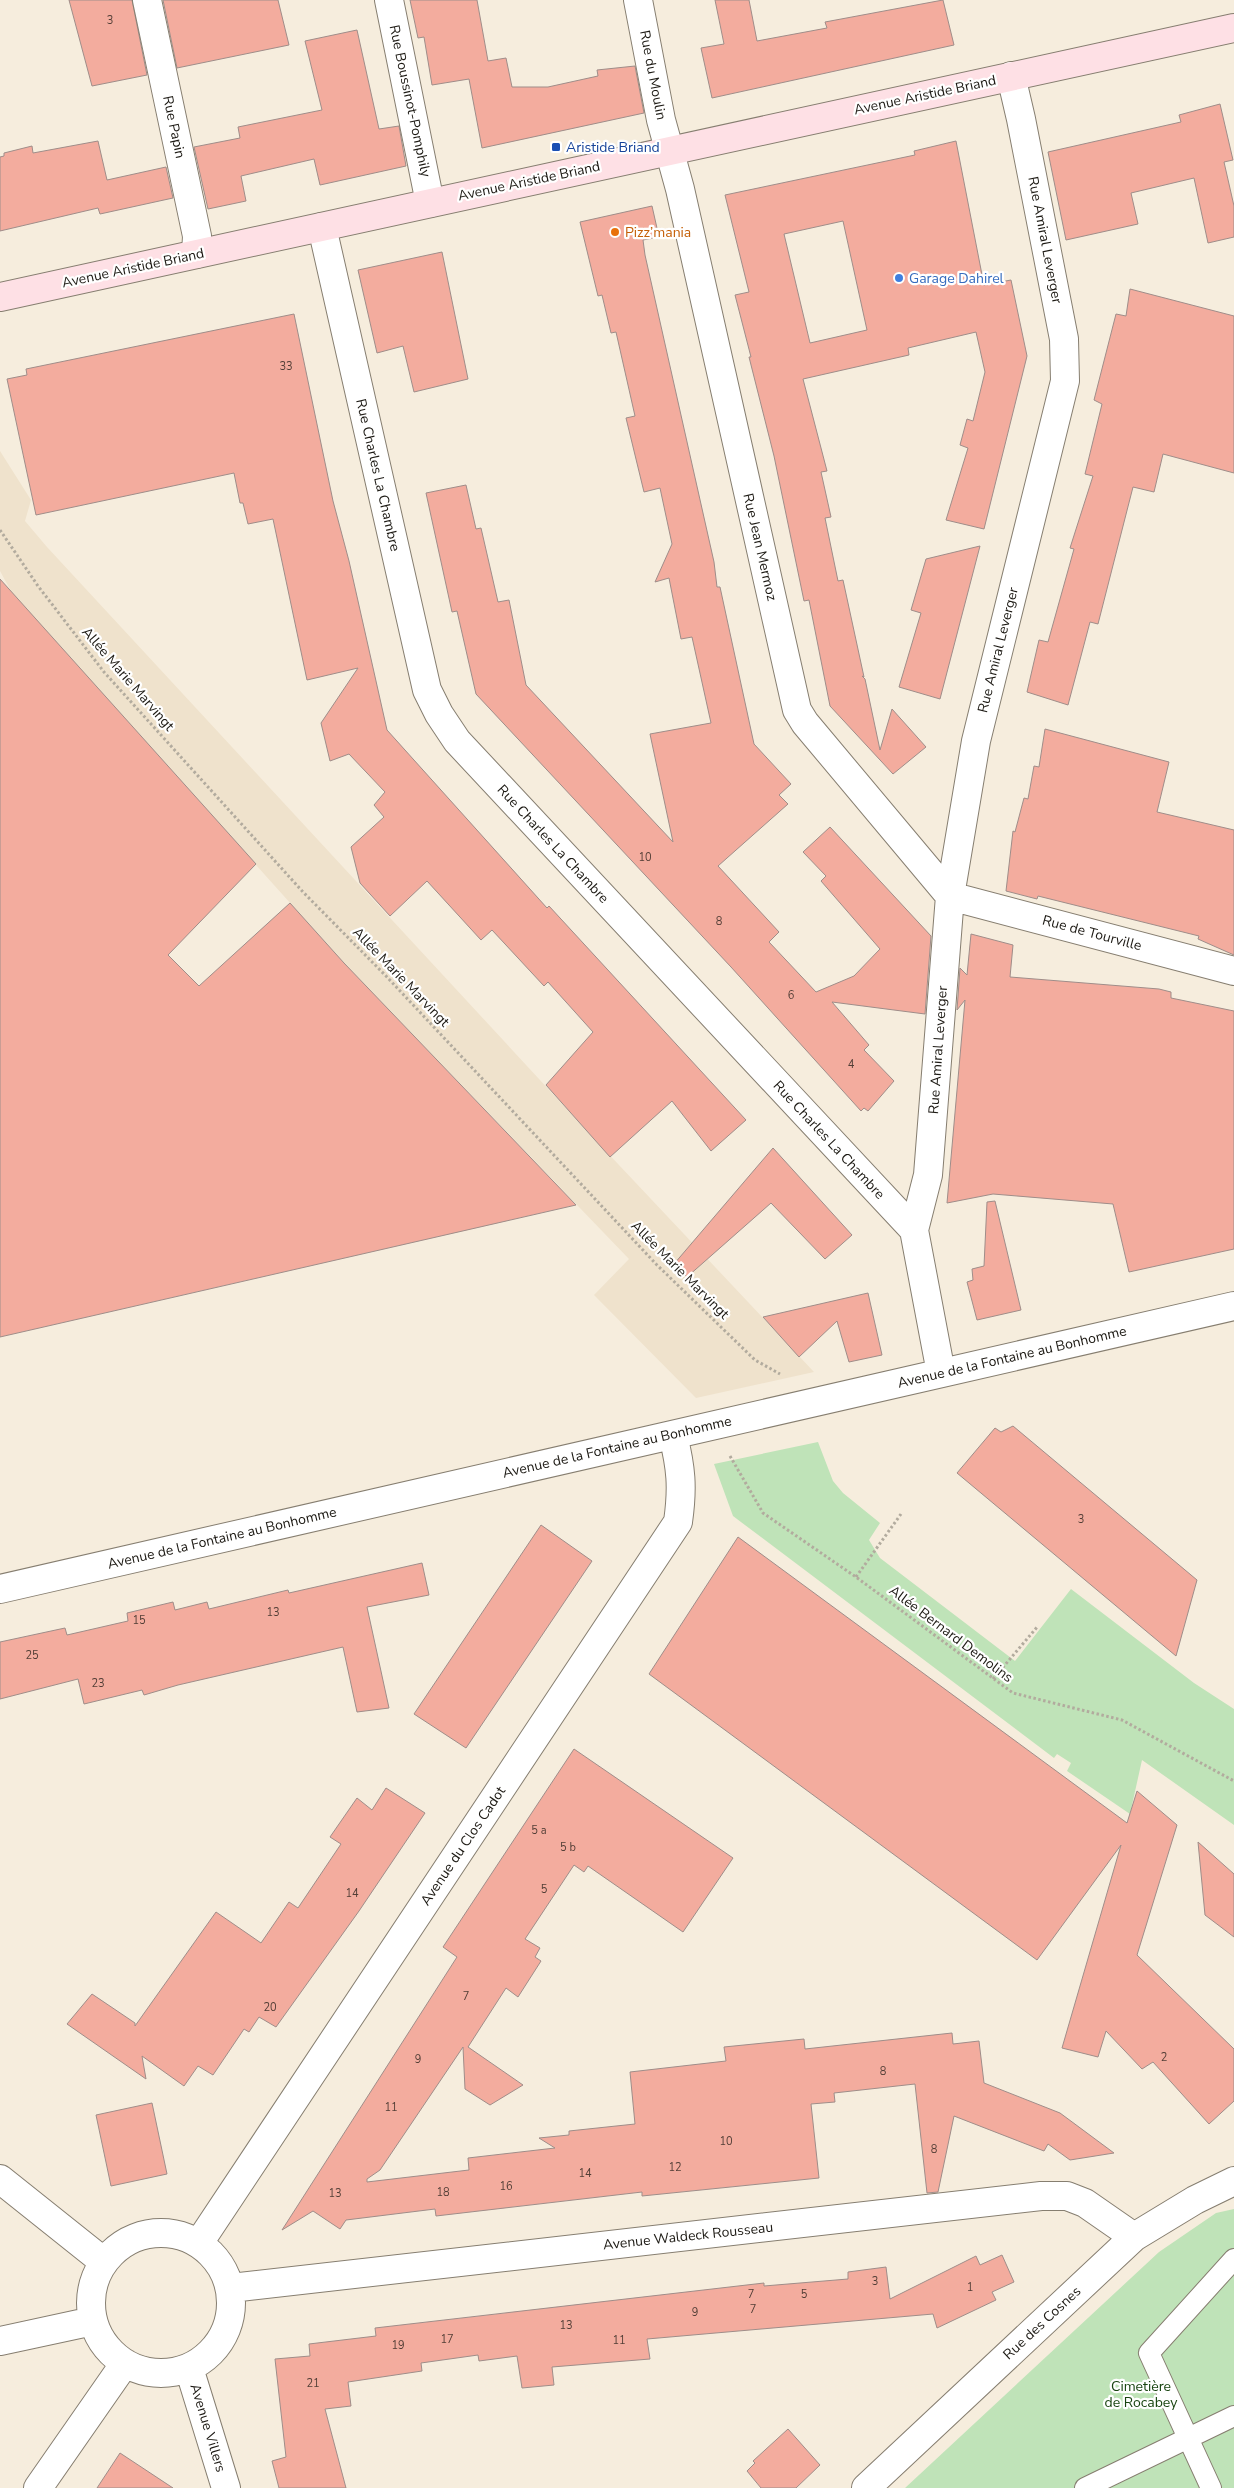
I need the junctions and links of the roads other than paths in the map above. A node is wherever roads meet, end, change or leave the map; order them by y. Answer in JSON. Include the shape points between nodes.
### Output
{"nodes":[{"id":1,"x":147,"y":0,"type":"edge"},
{"id":2,"x":389,"y":0,"type":"edge"},
{"id":3,"x":638,"y":0,"type":"edge"},
{"id":4,"x":1234,"y":28,"type":"edge"},
{"id":5,"x":1011,"y":76,"type":"junction"},
{"id":6,"x":669,"y":150,"type":"junction"},
{"id":7,"x":430,"y":203,"type":"junction"},
{"id":8,"x":322,"y":227,"type":"junction"},
{"id":9,"x":196,"y":254,"type":"junction"},
{"id":10,"x":0,"y":297,"type":"edge"},
{"id":11,"x":950,"y":896,"type":"junction"},
{"id":12,"x":1234,"y":971,"type":"edge"},
{"id":13,"x":914,"y":1230,"type":"junction"},
{"id":14,"x":1234,"y":1306,"type":"edge"},
{"id":15,"x":941,"y":1373,"type":"junction"},
{"id":16,"x":672,"y":1434,"type":"junction"},
{"id":17,"x":0,"y":1589,"type":"edge"},
{"id":18,"x":0,"y":2179,"type":"edge"},
{"id":19,"x":1234,"y":2181,"type":"edge"},
{"id":20,"x":1134,"y":2237,"type":"junction"},
{"id":21,"x":199,"y":2243,"type":"junction"},
{"id":22,"x":1234,"y":2259,"type":"edge"},
{"id":23,"x":104,"y":2262,"type":"junction"},
{"id":24,"x":230,"y":2288,"type":"junction"},
{"id":25,"x":93,"y":2321,"type":"junction"},
{"id":26,"x":0,"y":2341,"type":"edge"},
{"id":27,"x":125,"y":2363,"type":"junction"},
{"id":28,"x":189,"y":2368,"type":"junction"},
{"id":29,"x":1234,"y":2416,"type":"edge"},
{"id":30,"x":1188,"y":2439,"type":"junction"},
{"id":31,"x":38,"y":2488,"type":"edge"},
{"id":32,"x":226,"y":2488,"type":"edge"},
{"id":33,"x":866,"y":2488,"type":"edge"},
{"id":34,"x":1085,"y":2488,"type":"edge"},
{"id":35,"x":1211,"y":2488,"type":"edge"}],
"edges":[{"from":1,"to":9,"type":"street","name":"Rue Papin","via":[[197,236]]},
{"from":2,"to":7,"type":"street","name":"Rue Boussinot-Pomphily"},
{"from":3,"to":6,"type":"street","name":"Rue du Moulin"},
{"from":4,"to":5,"type":"main road","name":"Avenue Aristide Briand"},
{"from":5,"to":6,"type":"main road","name":"Avenue Aristide Briand"},
{"from":5,"to":11,"type":"street","name":"Rue Amiral Leverger","via":[[1064,339],[1065,381],[976,740]]},
{"from":6,"to":7,"type":"main road","name":"Avenue Aristide Briand"},
{"from":6,"to":11,"type":"street","name":"Rue Jean Mermoz","via":[[797,710]]},
{"from":7,"to":8,"type":"main road","name":"Avenue Aristide Briand"},
{"from":8,"to":9,"type":"main road","name":"Avenue Aristide Briand"},
{"from":8,"to":13,"type":"street","name":"Rue Charles La Chambre","via":[[427,690],[439,714],[464,748]]},
{"from":9,"to":10,"type":"main road","name":"Avenue Aristide Briand"},
{"from":11,"to":12,"type":"street","name":"Rue de Tourville"},
{"from":11,"to":13,"type":"street","name":"Rue Amiral Leverger","via":[[928,1175]]},
{"from":13,"to":15,"type":"street"},
{"from":14,"to":15,"type":"street","name":"Avenue de la Fontaine au Bonhomme"},
{"from":15,"to":16,"type":"street","name":"Avenue de la Fontaine au Bonhomme"},
{"from":16,"to":17,"type":"street","name":"Avenue de la Fontaine au Bonhomme"},
{"from":16,"to":21,"type":"street","name":"Avenue du Clos Cadot","via":[[680,1461],[682,1494],[678,1522]]},
{"from":18,"to":23,"type":"street"},
{"from":19,"to":20,"type":"street","name":"Rue des Cosnes","via":[[1194,2200]]},
{"from":20,"to":24,"type":"street","name":"Avenue Waldeck Rousseau","via":[[1085,2203],[1067,2196],[1041,2196]]},
{"from":20,"to":33,"type":"street","name":"Rue des Cosnes"},
{"from":21,"to":23,"type":"street","via":[[174,2234],[148,2234],[124,2243]]},
{"from":21,"to":24,"type":"street","via":[[219,2263]]},
{"from":22,"to":30,"type":"lane","via":[[1149,2353]]},
{"from":23,"to":25,"type":"street","via":[[93,2287]]},
{"from":24,"to":28,"type":"street","via":[[231,2312],[224,2335],[209,2354]]},
{"from":25,"to":26,"type":"street"},
{"from":25,"to":27,"type":"street","via":[[100,2338]]},
{"from":27,"to":28,"type":"street","via":[[146,2372],[168,2373]]},
{"from":27,"to":31,"type":"street"},
{"from":28,"to":32,"type":"street","name":"Avenue Villers"},
{"from":29,"to":30,"type":"lane"},
{"from":30,"to":34,"type":"lane"},
{"from":30,"to":35,"type":"lane"}]}
